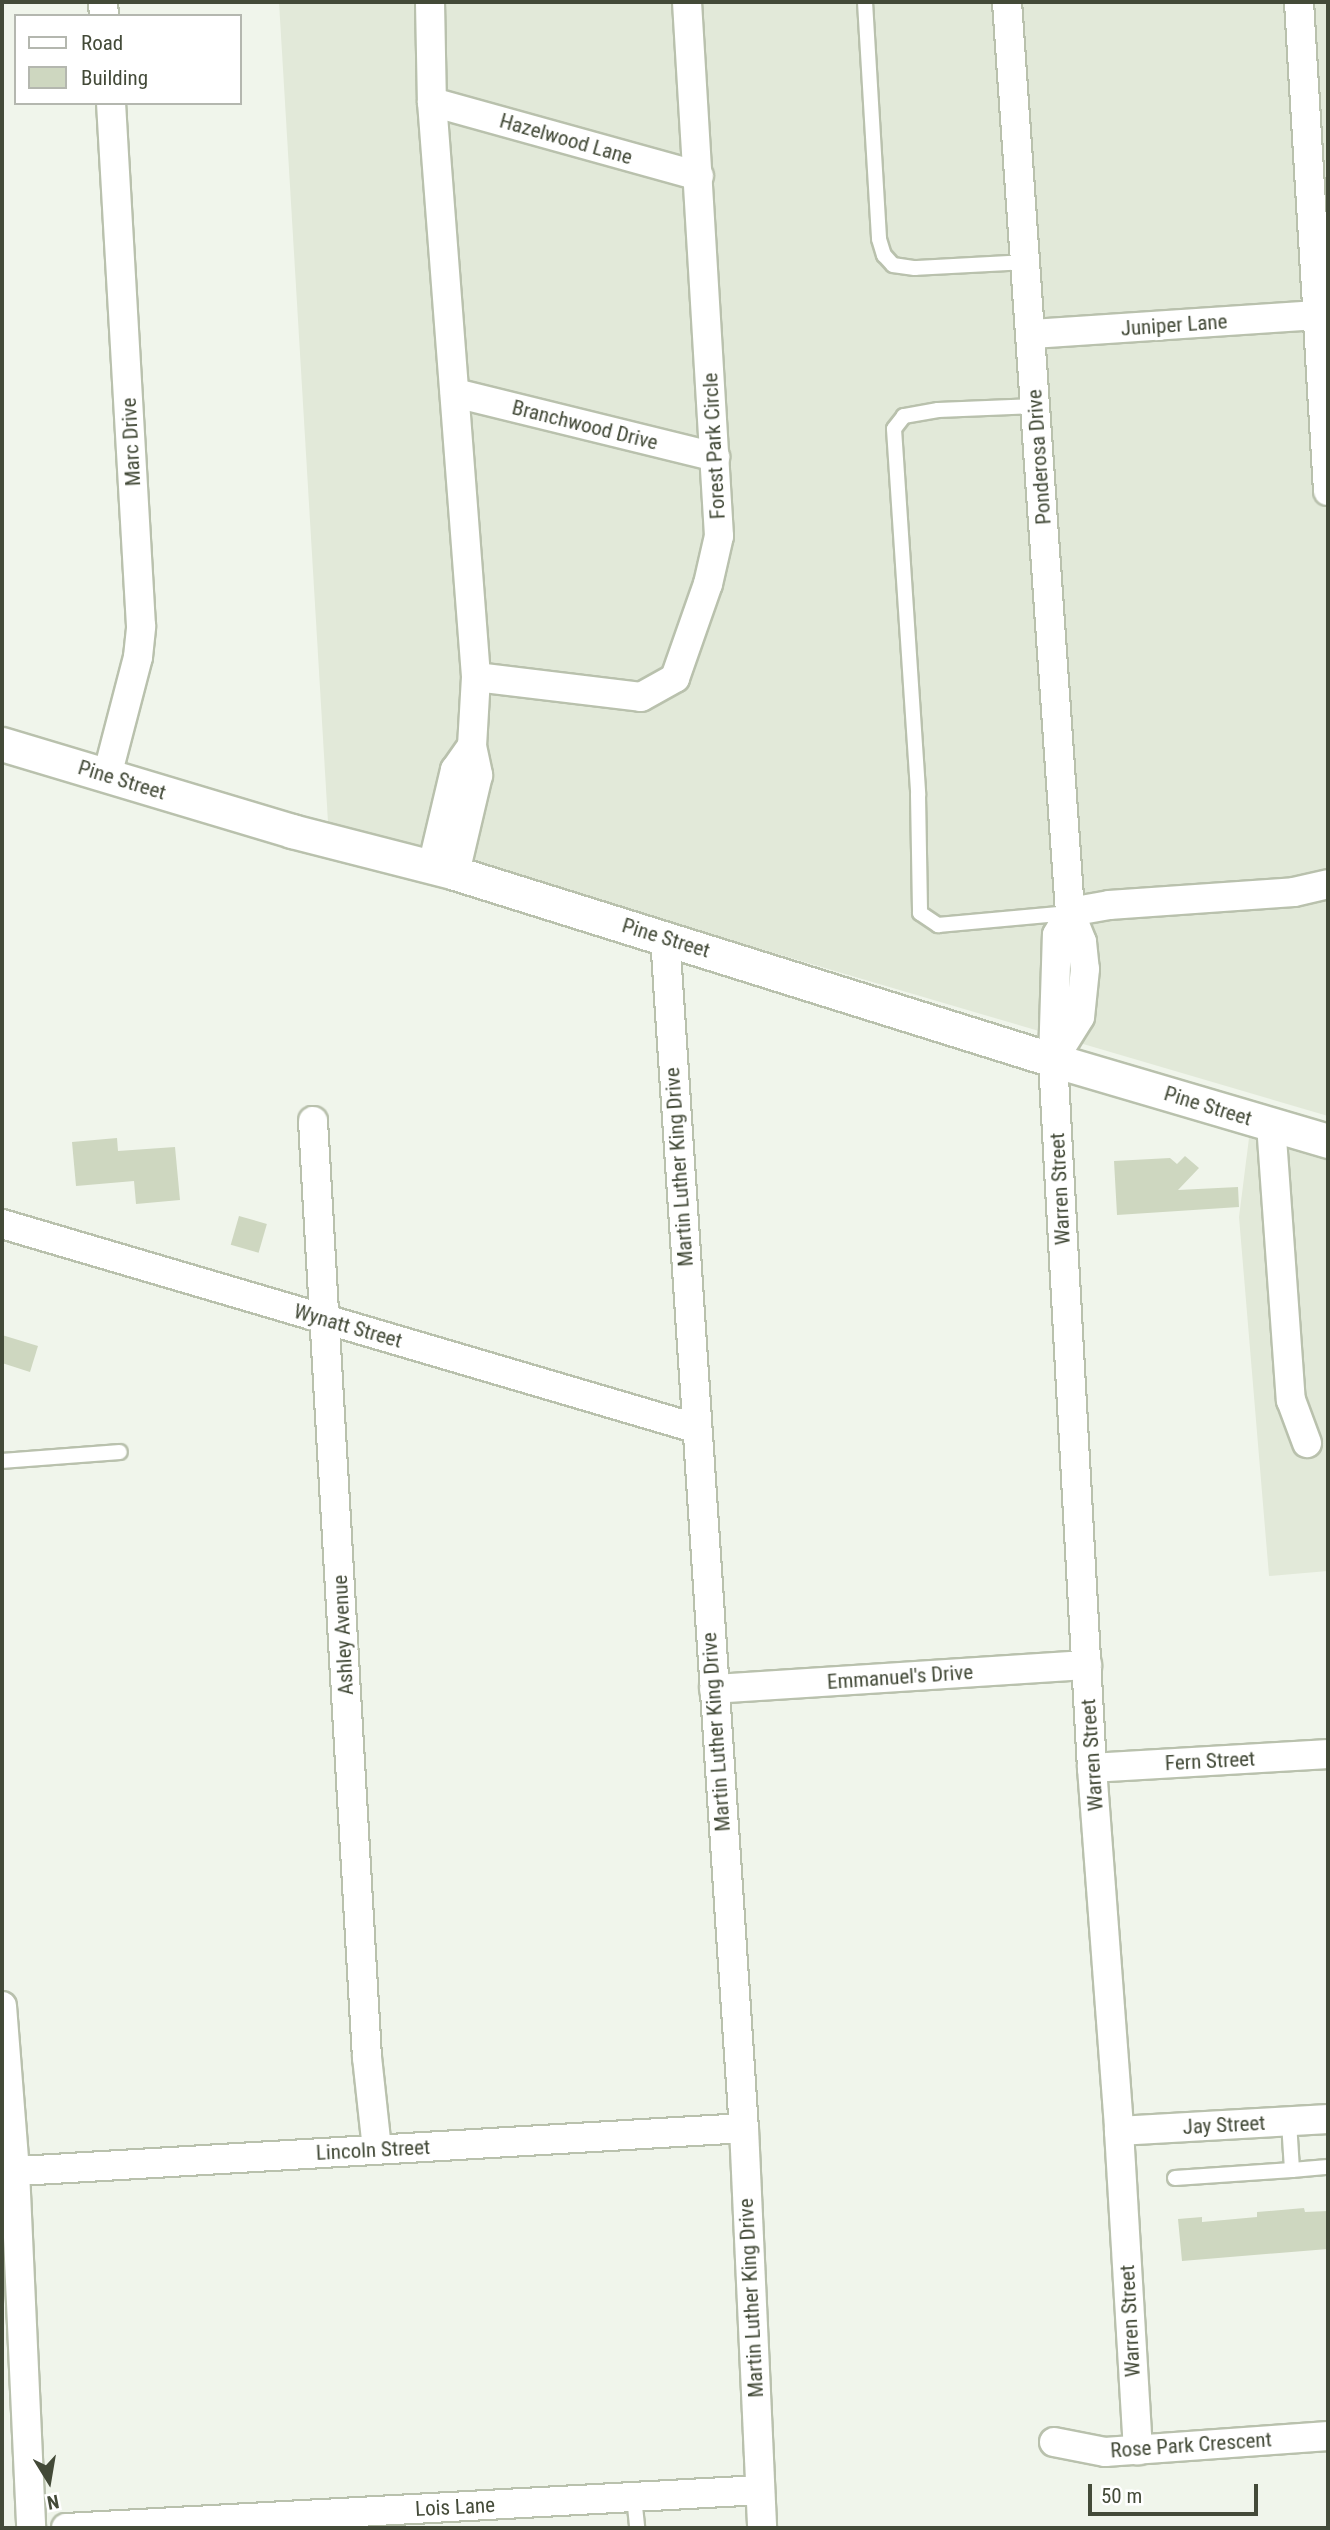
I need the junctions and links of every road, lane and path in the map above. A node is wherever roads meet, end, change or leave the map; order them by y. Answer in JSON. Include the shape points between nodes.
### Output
{"nodes":[{"id":1,"x":430,"y":2,"type":"edge"},
{"id":2,"x":687,"y":2,"type":"edge"},
{"id":3,"x":865,"y":2,"type":"edge"},
{"id":4,"x":1007,"y":2,"type":"edge"},
{"id":5,"x":1299,"y":2,"type":"edge"},
{"id":6,"x":432,"y":102,"type":"junction"},
{"id":7,"x":111,"y":105,"type":"edge"},
{"id":8,"x":699,"y":176,"type":"junction"},
{"id":9,"x":1026,"y":262,"type":"junction"},
{"id":10,"x":1318,"y":315,"type":"junction"},
{"id":11,"x":1031,"y":334,"type":"junction"},
{"id":12,"x":455,"y":393,"type":"junction"},
{"id":13,"x":1036,"y":406,"type":"junction"},
{"id":14,"x":715,"y":457,"type":"junction"},
{"id":15,"x":1328,"y":491,"type":"edge"},
{"id":16,"x":476,"y":677,"type":"junction"},
{"id":17,"x":2,"y":744,"type":"edge"},
{"id":18,"x":107,"y":776,"type":"junction"},
{"id":19,"x":444,"y":870,"type":"junction"},
{"id":20,"x":1328,"y":884,"type":"edge"},
{"id":21,"x":1070,"y":912,"type":"junction"},
{"id":22,"x":664,"y":937,"type":"junction"},
{"id":23,"x":1053,"y":1060,"type":"junction"},
{"id":24,"x":313,"y":1121,"type":"dead end"},
{"id":25,"x":1271,"y":1124,"type":"junction"},
{"id":26,"x":1328,"y":1141,"type":"edge"},
{"id":27,"x":2,"y":1224,"type":"edge"},
{"id":28,"x":326,"y":1320,"type":"junction"},
{"id":29,"x":695,"y":1428,"type":"junction"},
{"id":30,"x":1307,"y":1443,"type":"dead end"},
{"id":31,"x":120,"y":1452,"type":"dead end"},
{"id":32,"x":2,"y":1461,"type":"edge"},
{"id":33,"x":1087,"y":1665,"type":"junction"},
{"id":34,"x":713,"y":1689,"type":"junction"},
{"id":35,"x":1328,"y":1754,"type":"edge"},
{"id":36,"x":1093,"y":1768,"type":"junction"},
{"id":37,"x":2,"y":2006,"type":"edge"},
{"id":38,"x":1328,"y":2119,"type":"edge"},
{"id":39,"x":1289,"y":2122,"type":"junction"},
{"id":40,"x":744,"y":2128,"type":"junction"},
{"id":41,"x":1119,"y":2131,"type":"junction"},
{"id":42,"x":377,"y":2149,"type":"junction"},
{"id":43,"x":1328,"y":2167,"type":"edge"},
{"id":44,"x":1292,"y":2170,"type":"junction"},
{"id":45,"x":8,"y":2171,"type":"edge"},
{"id":46,"x":1175,"y":2178,"type":"dead end"},
{"id":47,"x":1328,"y":2436,"type":"edge"},
{"id":48,"x":1054,"y":2442,"type":"dead end"},
{"id":49,"x":1138,"y":2450,"type":"junction"},
{"id":50,"x":760,"y":2490,"type":"junction"},
{"id":51,"x":634,"y":2497,"type":"junction"},
{"id":52,"x":297,"y":2522,"type":"edge"},
{"id":53,"x":31,"y":2528,"type":"edge"},
{"id":54,"x":66,"y":2528,"type":"edge"},
{"id":55,"x":637,"y":2528,"type":"edge"},
{"id":56,"x":762,"y":2528,"type":"edge"}],
"edges":[{"from":1,"to":6,"type":"street"},
{"from":2,"to":8,"type":"street","name":"Forest Park Circle"},
{"from":3,"to":9,"type":"lane","via":[[879,239],[884,255],[893,265],[915,268]]},
{"from":4,"to":9,"type":"street","name":"Ponderosa Drive"},
{"from":5,"to":10,"type":"street"},
{"from":6,"to":8,"type":"street","name":"Hazelwood Lane"},
{"from":6,"to":12,"type":"street"},
{"from":7,"to":18,"type":"street","name":"Marc Drive","via":[[141,626],[138,657]]},
{"from":8,"to":14,"type":"street","name":"Forest Park Circle"},
{"from":9,"to":11,"type":"street","name":"Ponderosa Drive"},
{"from":10,"to":11,"type":"street","name":"Juniper Lane"},
{"from":10,"to":15,"type":"street"},
{"from":11,"to":13,"type":"street","name":"Ponderosa Drive"},
{"from":12,"to":14,"type":"street","name":"Branchwood Drive"},
{"from":12,"to":16,"type":"street"},
{"from":13,"to":21,"type":"street","name":"Ponderosa Drive"},
{"from":13,"to":21,"type":"lane","via":[[915,414],[904,416],[894,429],[918,795],[920,913],[938,925]]},
{"from":14,"to":16,"type":"street","name":"Forest Park Circle","via":[[719,536],[708,584],[675,678],[641,697]]},
{"from":16,"to":19,"type":"street","via":[[472,746],[478,775]]},
{"from":17,"to":18,"type":"street","name":"Pine Street"},
{"from":18,"to":19,"type":"street","name":"Pine Street"},
{"from":19,"to":22,"type":"street","name":"Pine Street"},
{"from":20,"to":21,"type":"street","via":[[1294,892],[1109,905]]},
{"from":21,"to":23,"type":"street","name":"Ponderosa Drive","via":[[1057,935]]},
{"from":22,"to":23,"type":"street","name":"Pine Street"},
{"from":22,"to":29,"type":"street","name":"Martin Luther King Drive"},
{"from":23,"to":25,"type":"street","name":"Pine Street"},
{"from":23,"to":33,"type":"street","name":"Warren Street"},
{"from":24,"to":28,"type":"street","name":"Ashley Avenue"},
{"from":25,"to":26,"type":"street","name":"Pine Street"},
{"from":25,"to":30,"type":"street","via":[[1291,1400]]},
{"from":27,"to":28,"type":"street","name":"Wynatt Street"},
{"from":28,"to":29,"type":"street","name":"Wynatt Street"},
{"from":28,"to":42,"type":"street","name":"Ashley Avenue","via":[[366,2057]]},
{"from":29,"to":34,"type":"street","name":"Martin Luther King Drive"},
{"from":31,"to":32,"type":"lane"},
{"from":33,"to":34,"type":"street","name":"Emmanuel's Drive"},
{"from":33,"to":36,"type":"street","name":"Warren Street"},
{"from":34,"to":40,"type":"street","name":"Martin Luther King Drive"},
{"from":35,"to":36,"type":"street","name":"Fern Street"},
{"from":36,"to":41,"type":"street","name":"Warren Street"},
{"from":37,"to":45,"type":"street"},
{"from":38,"to":39,"type":"street","name":"Jay Street"},
{"from":39,"to":41,"type":"street","name":"Jay Street"},
{"from":39,"to":44,"type":"lane"},
{"from":40,"to":42,"type":"street","name":"Lincoln Street"},
{"from":40,"to":50,"type":"street","name":"Martin Luther King Drive"},
{"from":41,"to":49,"type":"street","name":"Warren Street"},
{"from":42,"to":45,"type":"street","name":"Lincoln Street"},
{"from":43,"to":44,"type":"lane"},
{"from":44,"to":46,"type":"lane"},
{"from":45,"to":53,"type":"street"},
{"from":47,"to":49,"type":"street","name":"Rose Park Crescent"},
{"from":48,"to":49,"type":"street","name":"Rose Park Crescent","via":[[1105,2452]]},
{"from":50,"to":51,"type":"street","name":"Lois Lane"},
{"from":50,"to":56,"type":"street","name":"Martin Luther King Drive"},
{"from":51,"to":52,"type":"street","name":"Lois Lane"},
{"from":51,"to":55,"type":"lane"},
{"from":52,"to":54,"type":"street","name":"Lois Lane"}]}
